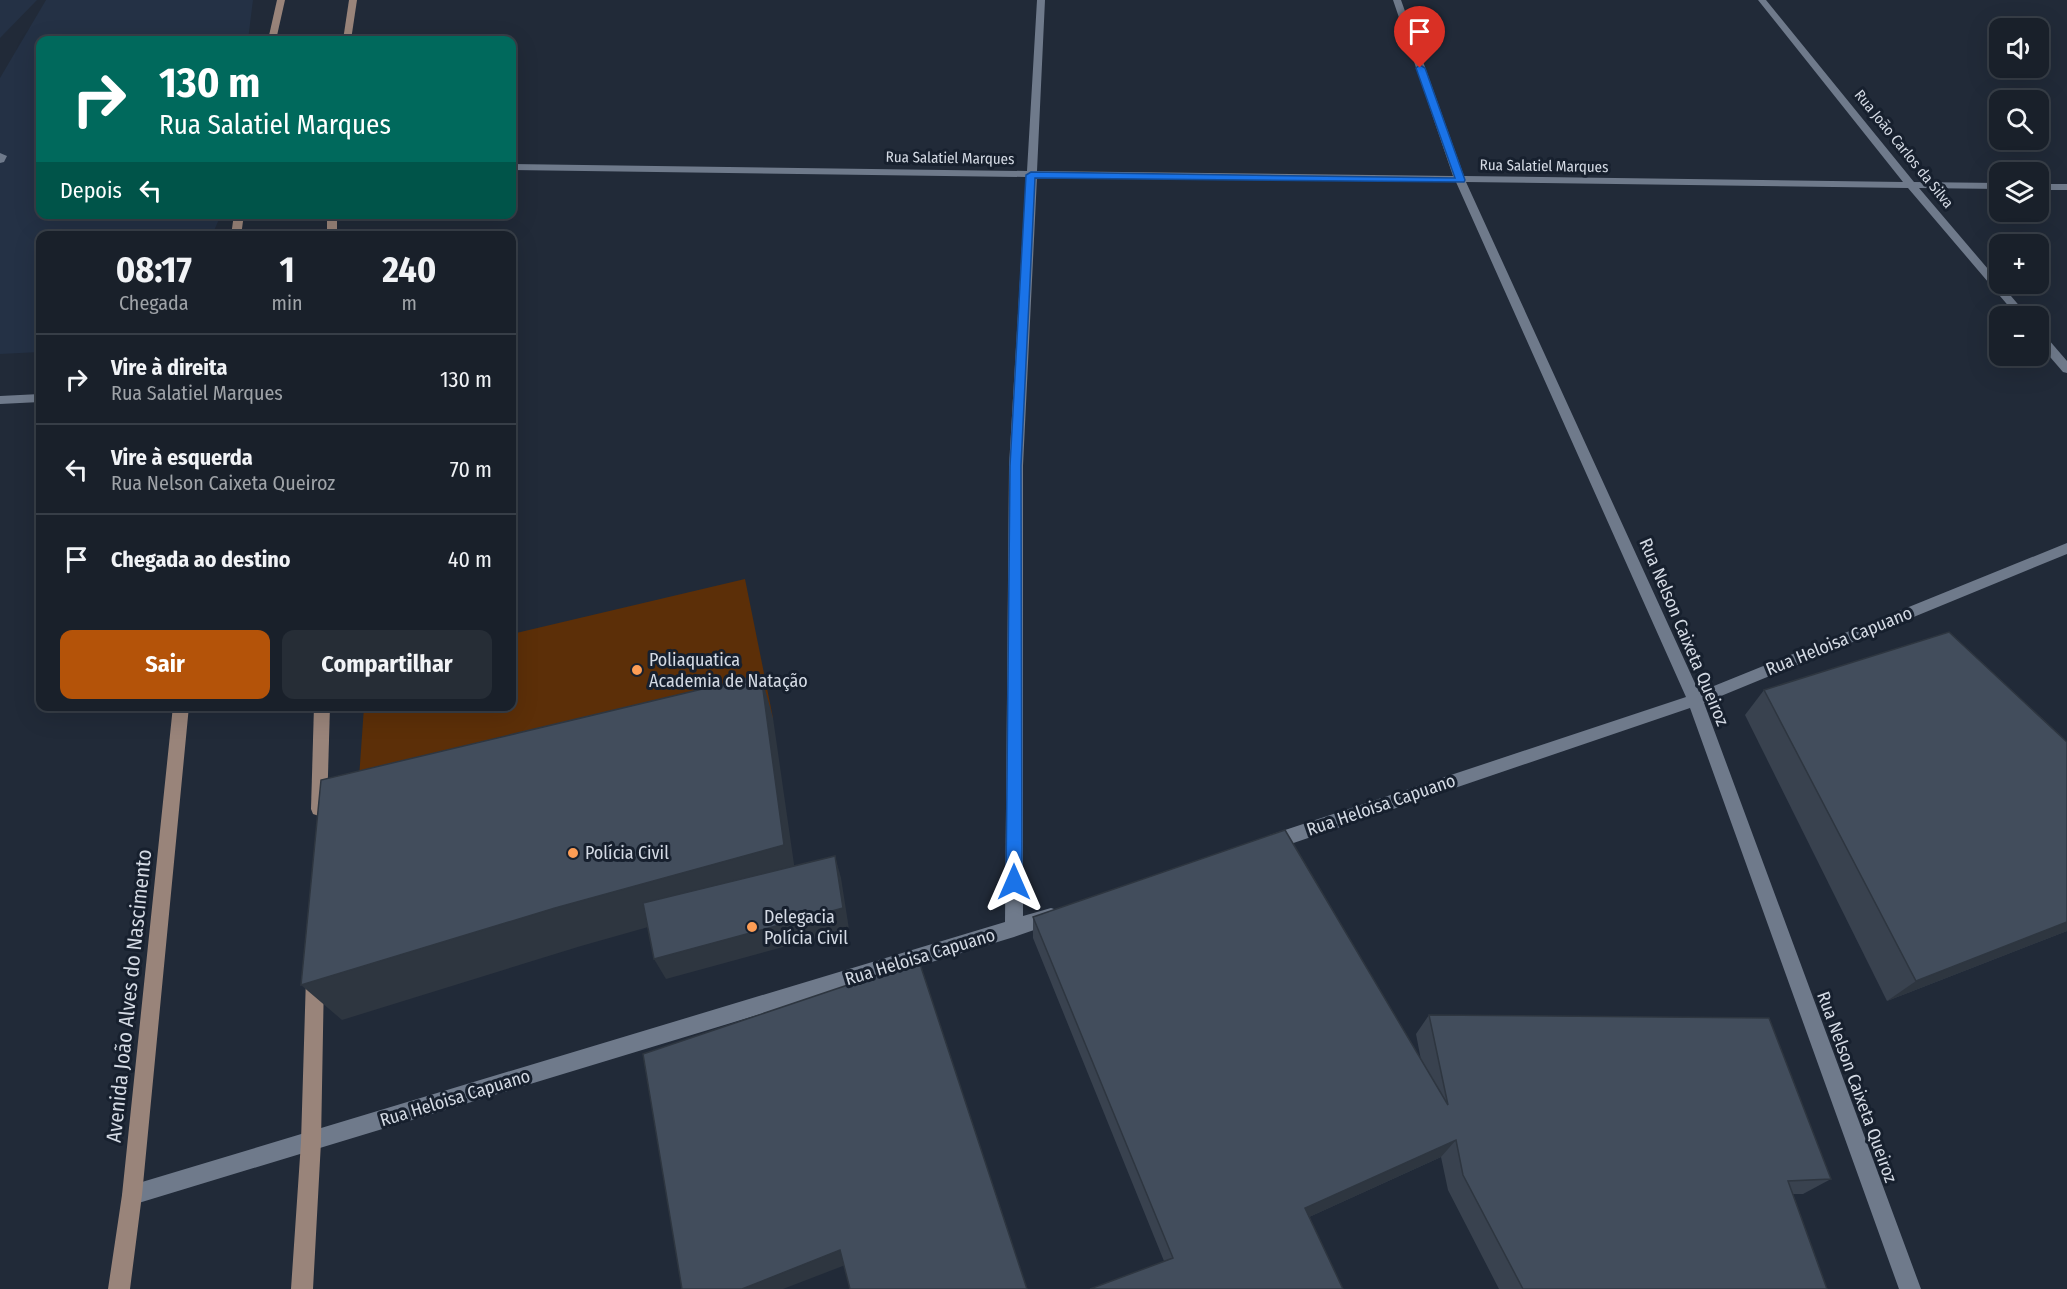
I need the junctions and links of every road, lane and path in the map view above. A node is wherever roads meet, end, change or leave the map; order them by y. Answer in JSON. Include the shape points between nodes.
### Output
{"nodes":[{"id":1,"x":281,"y":0,"type":"edge"},
{"id":2,"x":353,"y":0,"type":"edge"},
{"id":3,"x":1041,"y":0,"type":"edge"},
{"id":4,"x":1397,"y":0,"type":"edge"},
{"id":5,"x":1762,"y":0,"type":"edge"},
{"id":6,"x":273,"y":36,"type":"edge"},
{"id":7,"x":348,"y":36,"type":"edge"},
{"id":8,"x":516,"y":167,"type":"edge"},
{"id":9,"x":1031,"y":175,"type":"junction"},
{"id":10,"x":1460,"y":180,"type":"junction"},
{"id":11,"x":1912,"y":186,"type":"junction"},
{"id":12,"x":1989,"y":186,"type":"edge"},
{"id":13,"x":2049,"y":187,"type":"edge"},
{"id":14,"x":2067,"y":187,"type":"edge"},
{"id":15,"x":2014,"y":306,"type":"edge"},
{"id":16,"x":2049,"y":348,"type":"edge"},
{"id":17,"x":2067,"y":369,"type":"edge"},
{"id":18,"x":36,"y":398,"type":"edge"},
{"id":19,"x":0,"y":400,"type":"edge"},
{"id":20,"x":2067,"y":548,"type":"edge"},
{"id":21,"x":1695,"y":700,"type":"junction"},
{"id":22,"x":180,"y":711,"type":"edge"},
{"id":23,"x":322,"y":711,"type":"edge"},
{"id":24,"x":319,"y":824,"type":"edge"},
{"id":25,"x":1252,"y":849,"type":"edge"},
{"id":26,"x":1070,"y":910,"type":"edge"},
{"id":27,"x":1014,"y":929,"type":"junction"},
{"id":28,"x":315,"y":954,"type":"edge"},
{"id":29,"x":310,"y":1142,"type":"junction"},
{"id":30,"x":132,"y":1195,"type":"junction"},
{"id":31,"x":118,"y":1289,"type":"edge"},
{"id":32,"x":302,"y":1289,"type":"edge"},
{"id":33,"x":1910,"y":1289,"type":"edge"}],
"edges":[{"from":1,"to":6,"type":"main road"},
{"from":2,"to":7,"type":"main road"},
{"from":3,"to":9,"type":"street"},
{"from":4,"to":10,"type":"street","name":"Rua Nelson Caixeta Queiroz"},
{"from":5,"to":11,"type":"street","name":"Rua João Carlos da Silva"},
{"from":8,"to":9,"type":"street","name":"Rua Salatiel Marques"},
{"from":9,"to":10,"type":"street","name":"Rua Salatiel Marques"},
{"from":9,"to":27,"type":"street","via":[[1016,466]]},
{"from":10,"to":11,"type":"street","name":"Rua Salatiel Marques"},
{"from":10,"to":21,"type":"street","name":"Rua Nelson Caixeta Queiroz"},
{"from":11,"to":12,"type":"street","name":"Rua Salatiel Marques"},
{"from":11,"to":15,"type":"street","name":"Rua João Carlos da Silva"},
{"from":13,"to":14,"type":"street"},
{"from":16,"to":17,"type":"street"},
{"from":18,"to":19,"type":"street"},
{"from":20,"to":21,"type":"street","name":"Rua Heloisa Capuano"},
{"from":21,"to":25,"type":"street","name":"Rua Heloisa Capuano"},
{"from":21,"to":33,"type":"street","name":"Rua Nelson Caixeta Queiroz"},
{"from":22,"to":30,"type":"main road","name":"Avenida João Alves do Nascimento"},
{"from":23,"to":24,"type":"main road"},
{"from":26,"to":27,"type":"street","name":"Rua Heloisa Capuano"},
{"from":27,"to":29,"type":"street","name":"Rua Heloisa Capuano"},
{"from":28,"to":29,"type":"main road"},
{"from":29,"to":30,"type":"street","name":"Rua Heloisa Capuano"},
{"from":29,"to":32,"type":"main road"},
{"from":30,"to":31,"type":"main road","name":"Avenida João Alves do Nascimento"}]}
